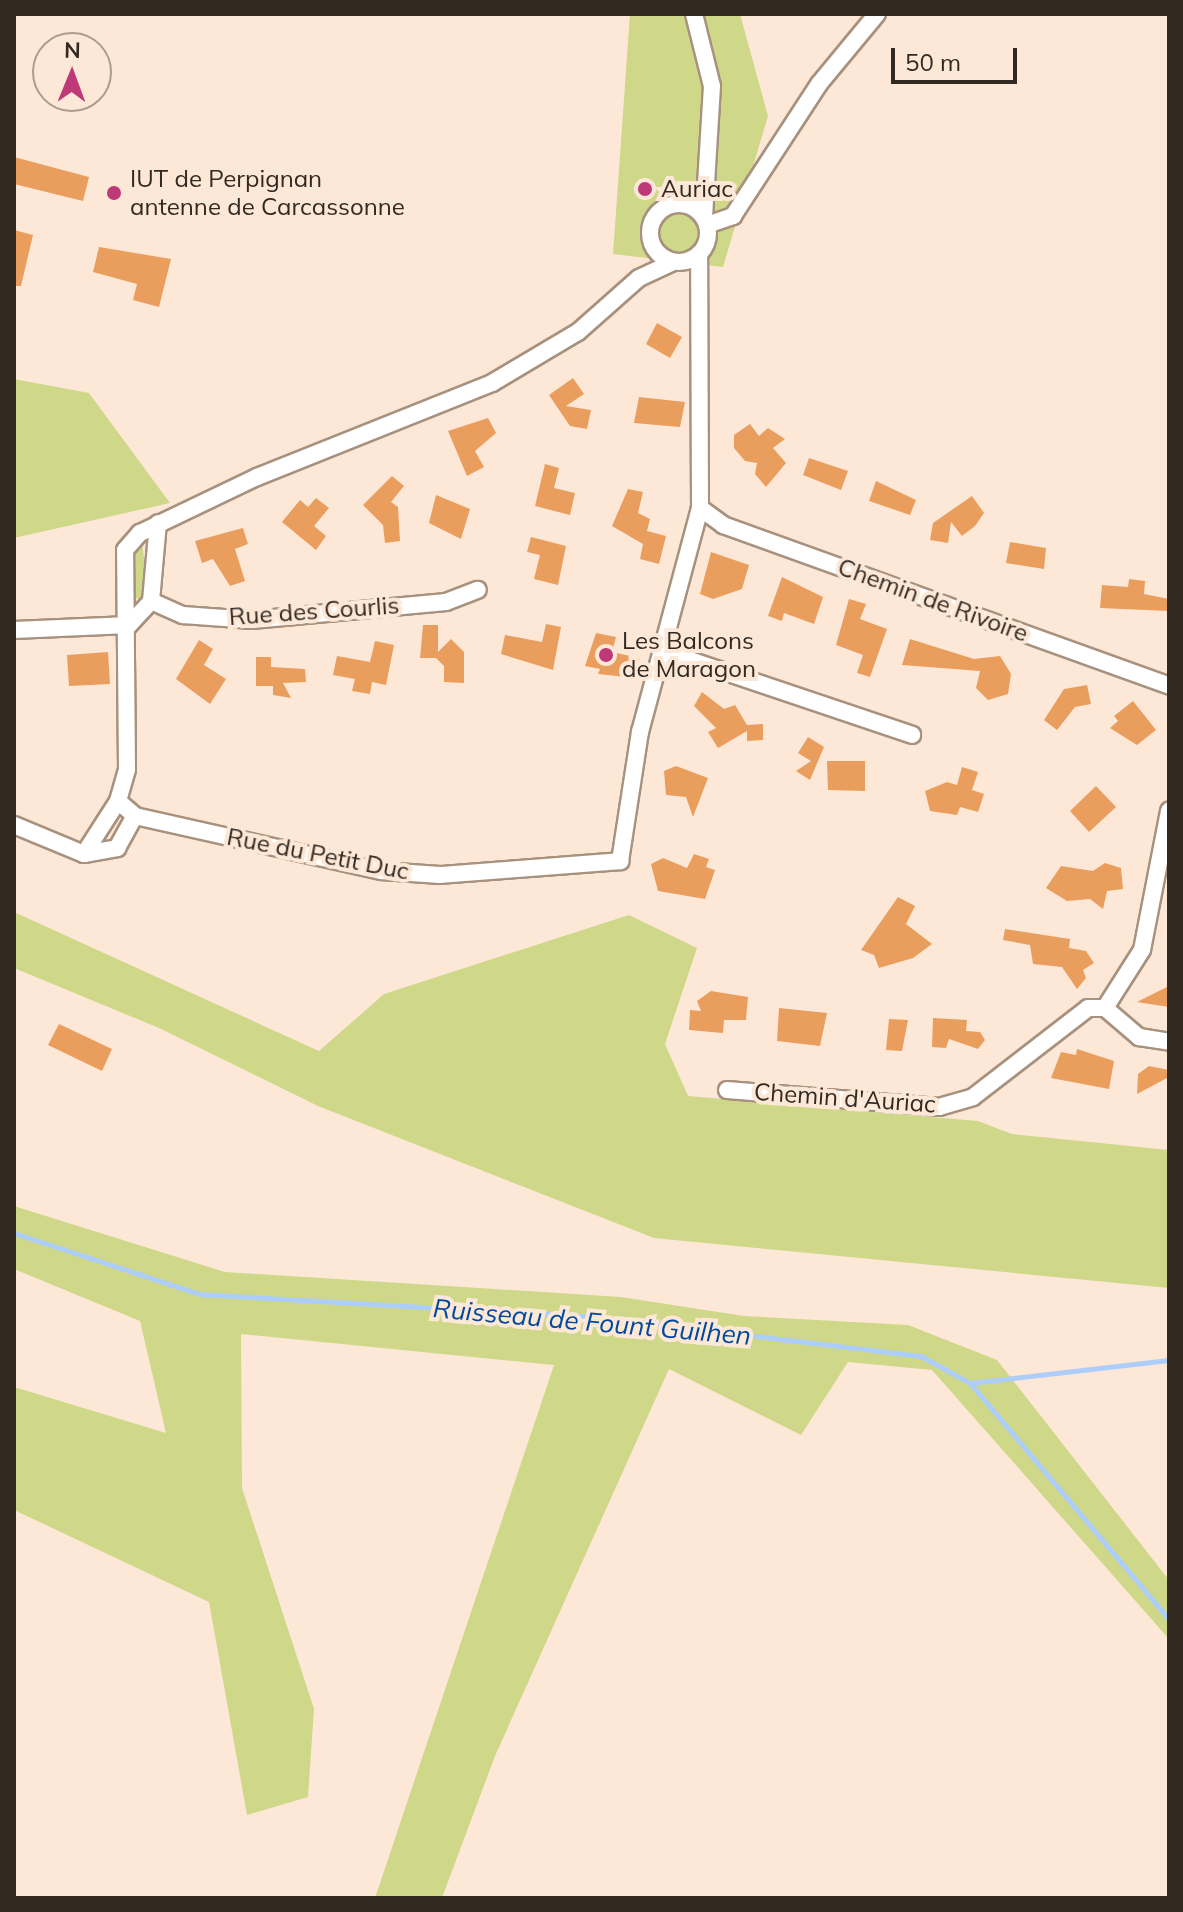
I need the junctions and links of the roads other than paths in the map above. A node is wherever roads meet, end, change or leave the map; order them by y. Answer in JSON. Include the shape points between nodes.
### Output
{"nodes":[{"id":1,"x":694,"y":14,"type":"edge"},
{"id":2,"x":877,"y":14,"type":"edge"},
{"id":3,"x":710,"y":172,"type":"junction"},
{"id":4,"x":685,"y":204,"type":"junction"},
{"id":5,"x":706,"y":221,"type":"junction"},
{"id":6,"x":653,"y":246,"type":"junction"},
{"id":7,"x":699,"y":254,"type":"junction"},
{"id":8,"x":677,"y":262,"type":"junction"},
{"id":9,"x":647,"y":274,"type":"junction"},
{"id":10,"x":700,"y":288,"type":"junction"},
{"id":11,"x":700,"y":508,"type":"junction"},
{"id":12,"x":158,"y":523,"type":"junction"},
{"id":13,"x":478,"y":590,"type":"dead end"},
{"id":14,"x":151,"y":601,"type":"junction"},
{"id":15,"x":129,"y":625,"type":"junction"},
{"id":16,"x":14,"y":630,"type":"edge"},
{"id":17,"x":663,"y":651,"type":"junction"},
{"id":18,"x":1169,"y":686,"type":"edge"},
{"id":19,"x":912,"y":735,"type":"dead end"},
{"id":20,"x":118,"y":801,"type":"junction"},
{"id":21,"x":1169,"y":811,"type":"edge"},
{"id":22,"x":135,"y":816,"type":"junction"},
{"id":23,"x":14,"y":825,"type":"edge"},
{"id":24,"x":84,"y":854,"type":"junction"},
{"id":25,"x":1105,"y":1008,"type":"junction"},
{"id":26,"x":1169,"y":1042,"type":"edge"},
{"id":27,"x":727,"y":1090,"type":"dead end"}],
"edges":[{"from":1,"to":3,"type":"street","via":[[712,86]]},
{"from":2,"to":5,"type":"street","via":[[819,84],[733,216]]},
{"from":3,"to":4,"type":"street"},
{"from":3,"to":5,"type":"street"},
{"from":4,"to":5,"type":"street"},
{"from":4,"to":6,"type":"street","via":[[657,213],[650,229]]},
{"from":5,"to":7,"type":"street"},
{"from":6,"to":8,"type":"street"},
{"from":6,"to":9,"type":"street"},
{"from":7,"to":8,"type":"street"},
{"from":7,"to":10,"type":"street"},
{"from":8,"to":9,"type":"street"},
{"from":8,"to":10,"type":"street"},
{"from":9,"to":12,"type":"street","via":[[578,332],[492,383]]},
{"from":10,"to":11,"type":"street"},
{"from":11,"to":17,"type":"street"},
{"from":11,"to":18,"type":"street","name":"Chemin de Rivoire","via":[[723,525]]},
{"from":12,"to":14,"type":"street"},
{"from":12,"to":15,"type":"street","via":[[125,550]]},
{"from":13,"to":14,"type":"street","name":"Rue des Courlis","via":[[446,602],[252,620],[183,615]]},
{"from":14,"to":15,"type":"street"},
{"from":15,"to":16,"type":"street"},
{"from":15,"to":20,"type":"street","via":[[127,769]]},
{"from":17,"to":19,"type":"street"},
{"from":17,"to":22,"type":"street","name":"Rue du Petit Duc","via":[[640,732],[620,861],[455,874],[382,871]]},
{"from":20,"to":22,"type":"street","name":"Rue du Petit Duc"},
{"from":20,"to":24,"type":"street"},
{"from":21,"to":25,"type":"street","via":[[1142,950]]},
{"from":22,"to":24,"type":"street","via":[[117,848]]},
{"from":23,"to":24,"type":"street"},
{"from":25,"to":26,"type":"street","via":[[1139,1037]]},
{"from":25,"to":27,"type":"street","name":"Chemin d'Auriac","via":[[1088,1008],[973,1097],[939,1107]]}]}
